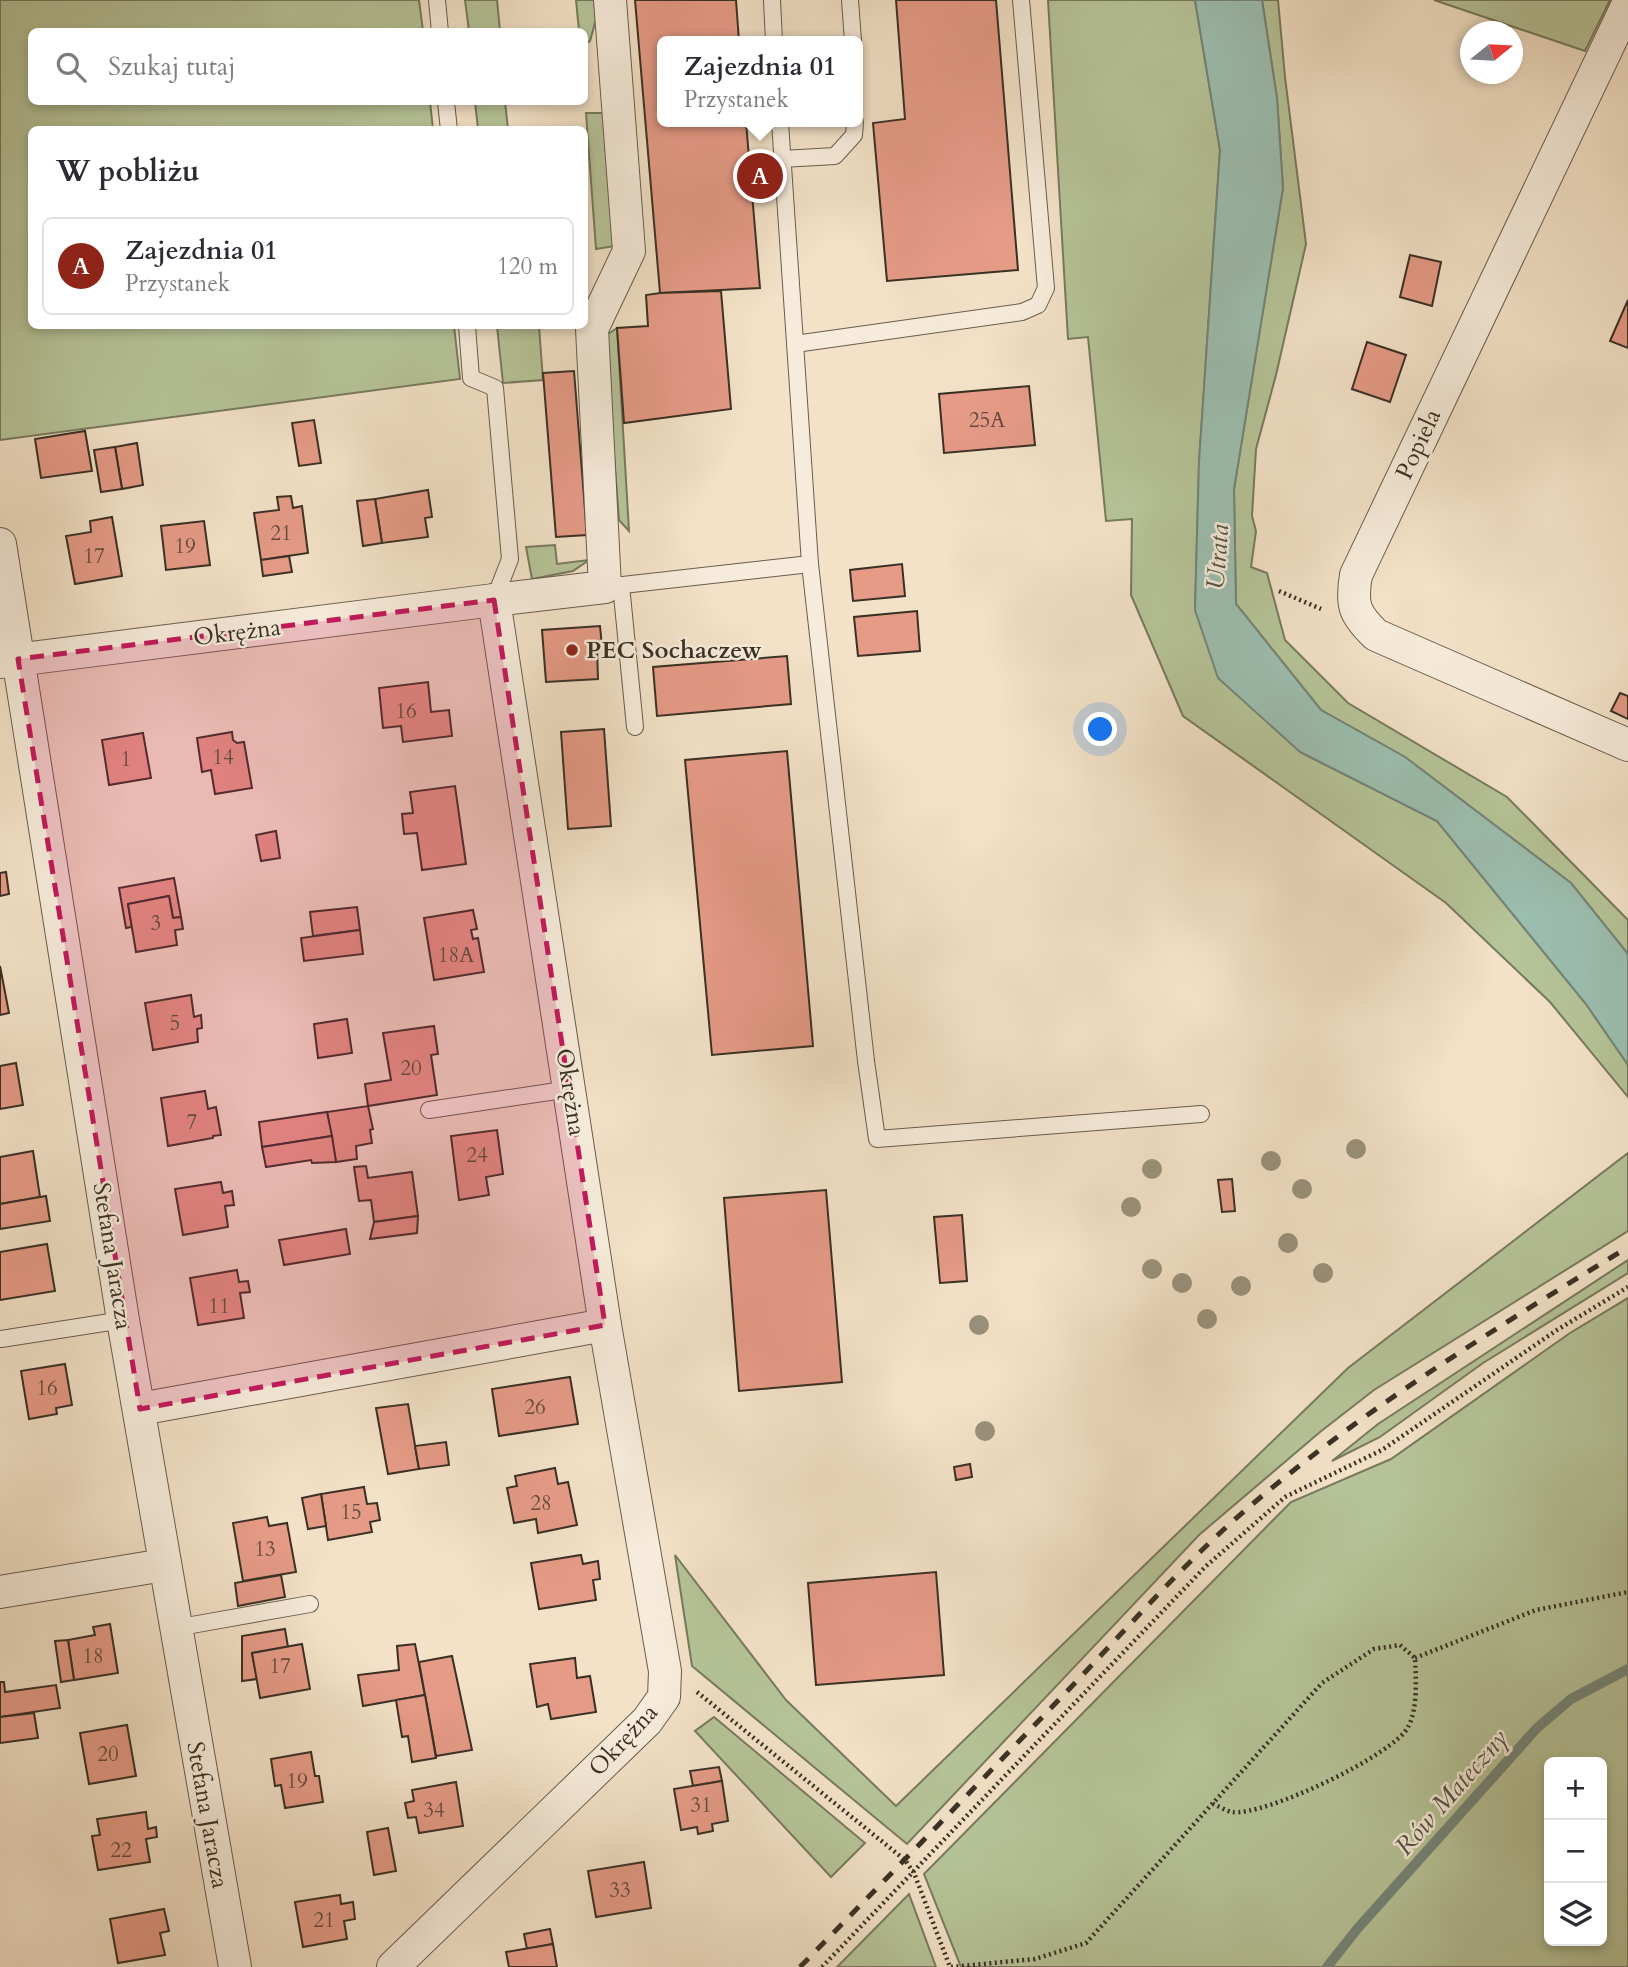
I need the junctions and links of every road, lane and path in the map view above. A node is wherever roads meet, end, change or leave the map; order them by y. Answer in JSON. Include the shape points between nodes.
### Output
{"nodes":[{"id":1,"x":437,"y":0,"type":"edge"},
{"id":2,"x":610,"y":0,"type":"edge"},
{"id":3,"x":772,"y":0,"type":"edge"},
{"id":4,"x":850,"y":0,"type":"edge"},
{"id":5,"x":1021,"y":0,"type":"edge"},
{"id":6,"x":1628,"y":4,"type":"edge"},
{"id":7,"x":440,"y":28,"type":"edge"},
{"id":8,"x":774,"y":36,"type":"edge"},
{"id":9,"x":853,"y":36,"type":"edge"},
{"id":10,"x":446,"y":105,"type":"edge"},
{"id":11,"x":449,"y":126,"type":"edge"},
{"id":12,"x":780,"y":127,"type":"edge"},
{"id":13,"x":855,"y":127,"type":"edge"},
{"id":14,"x":782,"y":159,"type":"junction"},
{"id":15,"x":467,"y":329,"type":"edge"},
{"id":16,"x":795,"y":344,"type":"junction"},
{"id":17,"x":0,"y":544,"type":"edge"},
{"id":18,"x":810,"y":564,"type":"junction"},
{"id":19,"x":613,"y":586,"type":"junction"},
{"id":20,"x":1279,"y":591,"type":"dead end"},
{"id":21,"x":494,"y":600,"type":"junction"},
{"id":22,"x":1357,"y":609,"type":"junction"},
{"id":23,"x":9,"y":660,"type":"edge"},
{"id":24,"x":635,"y":727,"type":"dead end"},
{"id":25,"x":1628,"y":745,"type":"edge"},
{"id":26,"x":570,"y":1089,"type":"junction"},
{"id":27,"x":429,"y":1110,"type":"dead end"},
{"id":28,"x":1200,"y":1114,"type":"dead end"},
{"id":29,"x":1628,"y":1287,"type":"edge"},
{"id":30,"x":123,"y":1320,"type":"junction"},
{"id":31,"x":605,"y":1325,"type":"junction"},
{"id":32,"x":1,"y":1339,"type":"edge"},
{"id":33,"x":140,"y":1409,"type":"junction"},
{"id":34,"x":164,"y":1565,"type":"junction"},
{"id":35,"x":0,"y":1592,"type":"edge"},
{"id":36,"x":1628,"y":1592,"type":"edge"},
{"id":37,"x":310,"y":1604,"type":"dead end"},
{"id":38,"x":175,"y":1628,"type":"junction"},
{"id":39,"x":1415,"y":1658,"type":"junction"},
{"id":40,"x":664,"y":1697,"type":"junction"},
{"id":41,"x":1213,"y":1804,"type":"junction"},
{"id":42,"x":914,"y":1873,"type":"junction"},
{"id":43,"x":235,"y":1967,"type":"edge"},
{"id":44,"x":393,"y":1967,"type":"edge"},
{"id":45,"x":822,"y":1967,"type":"edge"},
{"id":46,"x":951,"y":1967,"type":"edge"}],
"edges":[{"from":1,"to":7,"type":"lane"},
{"from":2,"to":19,"type":"street","via":[[629,251],[592,329]]},
{"from":3,"to":8,"type":"lane"},
{"from":4,"to":9,"type":"lane"},
{"from":5,"to":16,"type":"lane","via":[[1046,288],[1038,305],[1022,312]]},
{"from":6,"to":22,"type":"street","name":"Popiela","via":[[1356,575],[1352,598]]},
{"from":10,"to":11,"type":"lane"},
{"from":12,"to":14,"type":"lane"},
{"from":13,"to":14,"type":"lane","via":[[854,135],[835,156]]},
{"from":14,"to":16,"type":"lane"},
{"from":15,"to":21,"type":"lane","via":[[471,378],[495,388],[510,559]]},
{"from":16,"to":18,"type":"lane"},
{"from":17,"to":23,"type":"street","name":"Stefana Jaracza"},
{"from":18,"to":19,"type":"lane"},
{"from":18,"to":28,"type":"lane","via":[[877,1139]]},
{"from":19,"to":21,"type":"street"},
{"from":19,"to":24,"type":"lane"},
{"from":20,"to":22,"type":"path","via":[[1323,610]]},
{"from":21,"to":23,"type":"street","name":"Okrężna"},
{"from":21,"to":26,"type":"street","name":"Okrężna"},
{"from":22,"to":25,"type":"street","via":[[1362,622],[1376,635]]},
{"from":23,"to":30,"type":"street","name":"Stefana Jaracza"},
{"from":26,"to":27,"type":"lane"},
{"from":26,"to":31,"type":"street","name":"Okrężna"},
{"from":29,"to":42,"type":"path","via":[[1382,1450],[1285,1497],[1205,1567]]},
{"from":30,"to":32,"type":"lane"},
{"from":30,"to":33,"type":"street","name":"Stefana Jaracza"},
{"from":31,"to":33,"type":"street"},
{"from":31,"to":40,"type":"street","name":"Okrężna","via":[[665,1671]]},
{"from":33,"to":34,"type":"street","name":"Stefana Jaracza"},
{"from":34,"to":35,"type":"street"},
{"from":34,"to":38,"type":"street","name":"Stefana Jaracza"},
{"from":36,"to":39,"type":"path","via":[[1536,1610]]},
{"from":37,"to":38,"type":"lane"},
{"from":38,"to":43,"type":"street","name":"Stefana Jaracza"},
{"from":39,"to":41,"type":"path","via":[[1400,1645],[1374,1649],[1322,1683]]},
{"from":39,"to":41,"type":"path","via":[[1417,1689],[1408,1728],[1375,1758],[1286,1801],[1234,1813]]},
{"from":40,"to":42,"type":"path","via":[[698,1692],[905,1860]]},
{"from":40,"to":44,"type":"street","name":"Okrężna","via":[[647,1721]]},
{"from":41,"to":46,"type":"path","via":[[1086,1943],[1035,1959]]},
{"from":42,"to":45,"type":"path"},
{"from":42,"to":46,"type":"path"}]}
